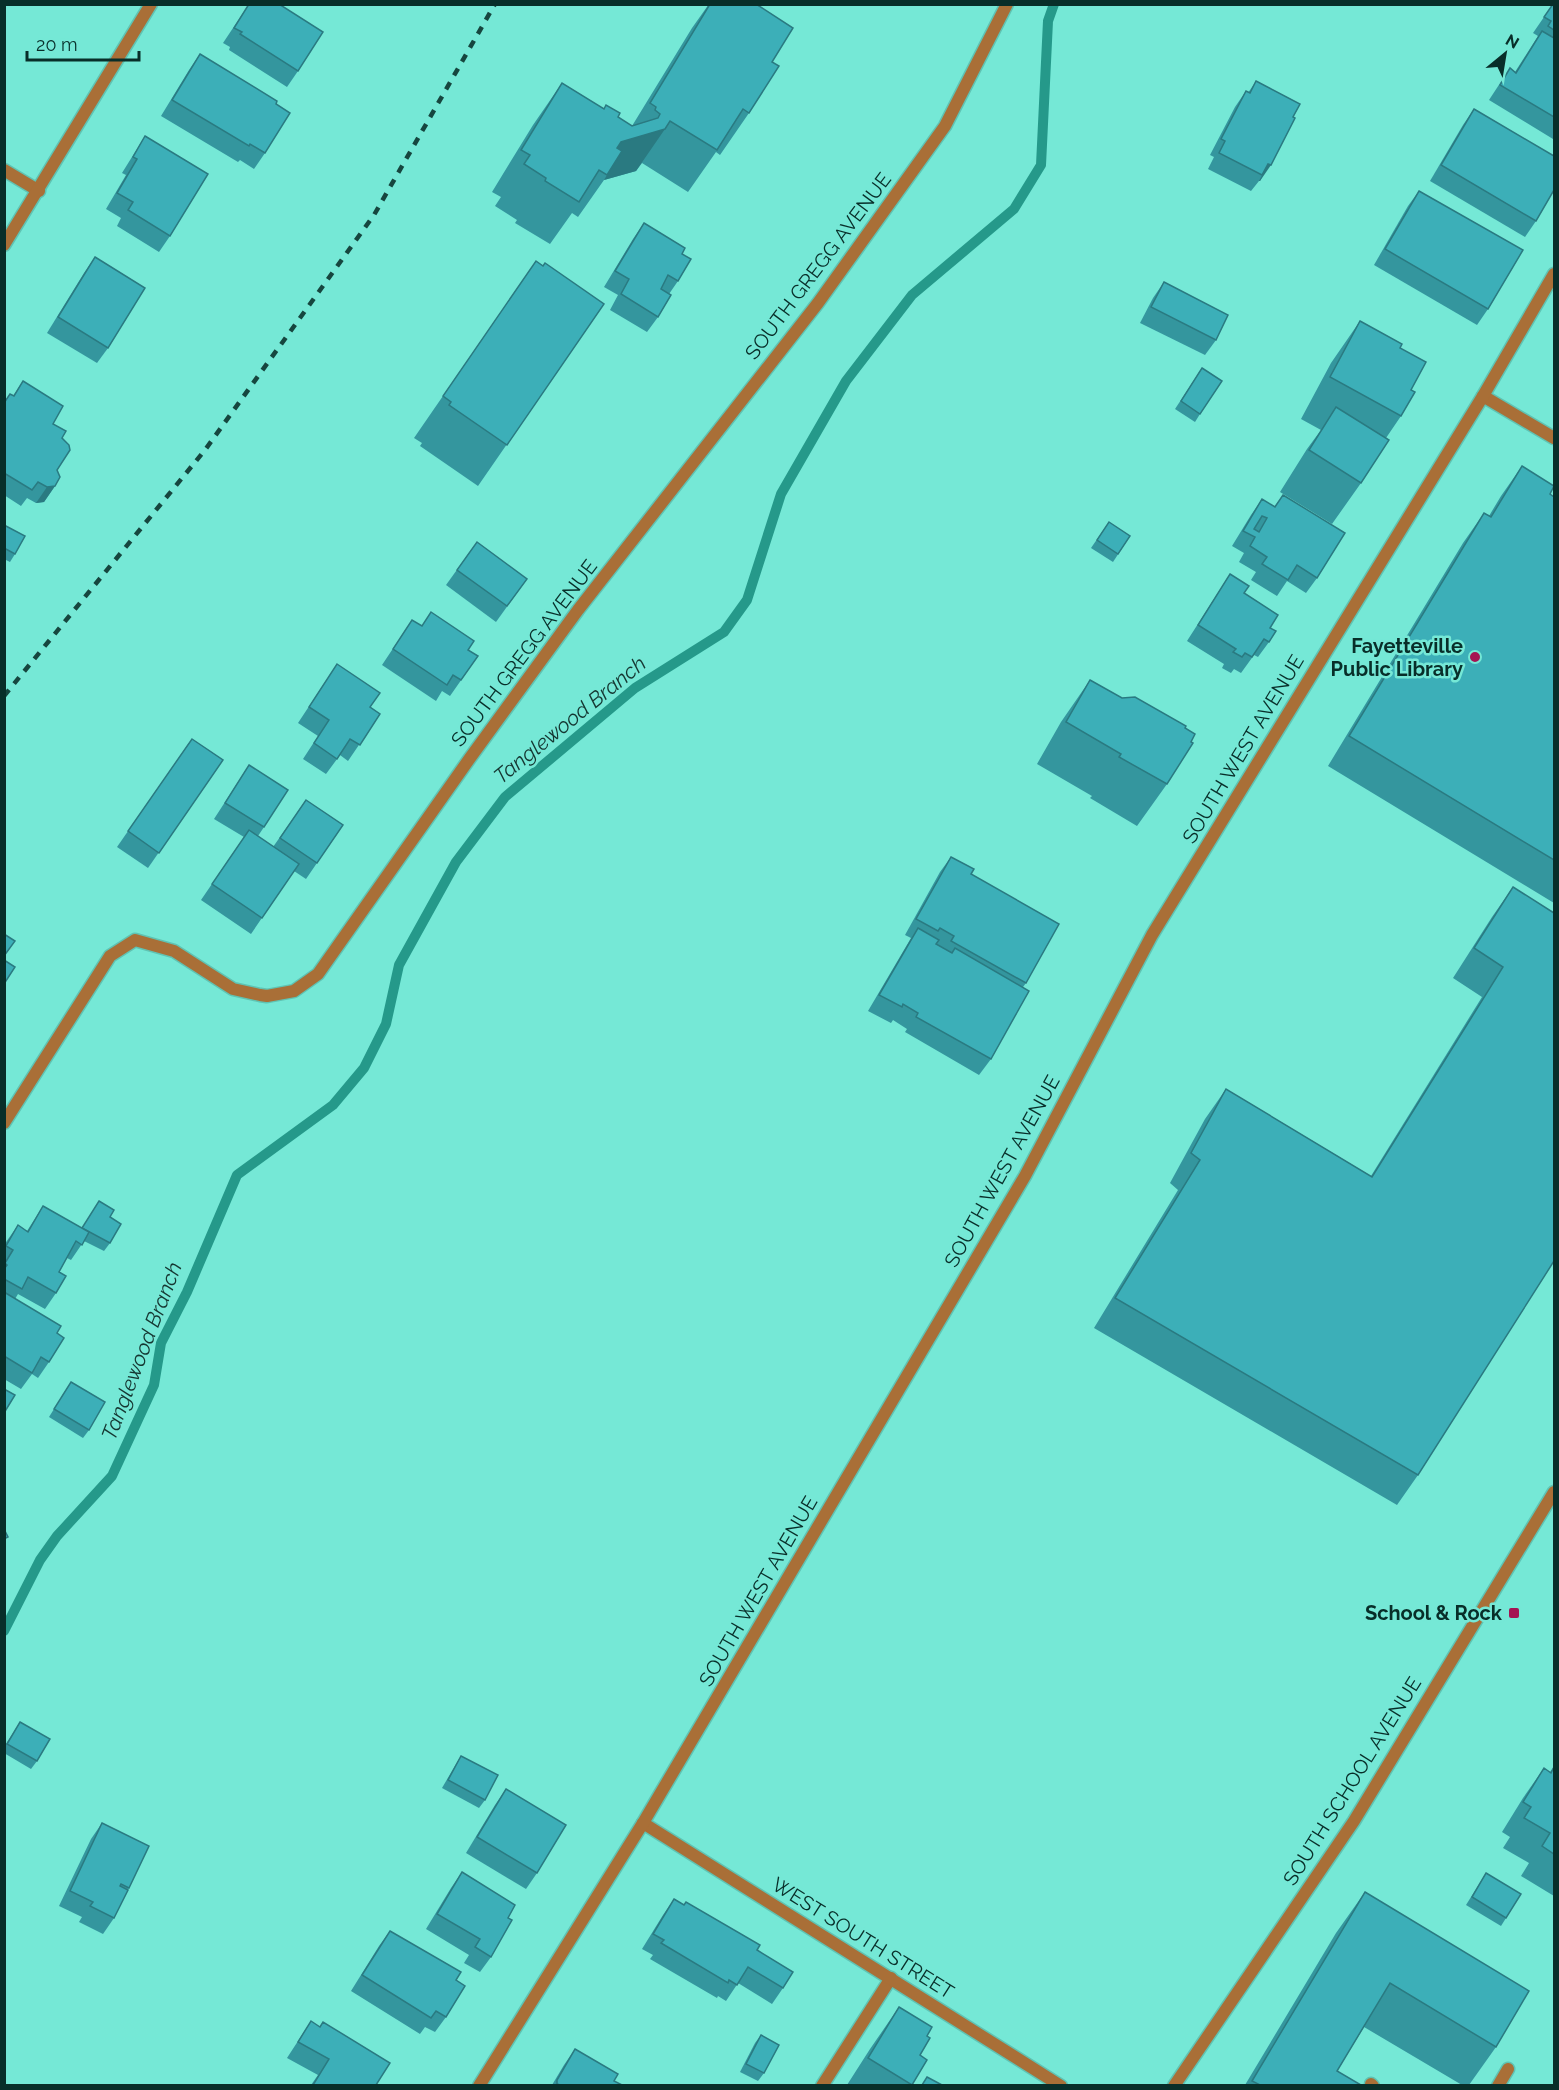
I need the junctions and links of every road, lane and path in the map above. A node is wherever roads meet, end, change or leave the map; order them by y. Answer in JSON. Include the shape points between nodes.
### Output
{"nodes":[{"id":1,"x":151,"y":4,"type":"edge"},
{"id":2,"x":1007,"y":4,"type":"edge"},
{"id":3,"x":4,"y":170,"type":"edge"},
{"id":4,"x":39,"y":190,"type":"junction"},
{"id":5,"x":4,"y":245,"type":"edge"},
{"id":6,"x":1554,"y":274,"type":"edge"},
{"id":7,"x":1483,"y":396,"type":"junction"},
{"id":8,"x":1554,"y":438,"type":"edge"},
{"id":9,"x":4,"y":1124,"type":"edge"},
{"id":10,"x":1554,"y":1492,"type":"edge"},
{"id":11,"x":643,"y":1823,"type":"junction"},
{"id":12,"x":891,"y":1978,"type":"junction"},
{"id":13,"x":1508,"y":2069,"type":"edge"},
{"id":14,"x":479,"y":2085,"type":"edge"},
{"id":15,"x":822,"y":2085,"type":"edge"},
{"id":16,"x":1061,"y":2085,"type":"edge"},
{"id":17,"x":1174,"y":2085,"type":"edge"},
{"id":18,"x":1498,"y":2085,"type":"edge"}],
"edges":[{"from":1,"to":4,"type":"street"},
{"from":2,"to":9,"type":"street","name":"SOUTH GREGG AVENUE","via":[[945,126],[818,303],[578,610],[318,974],[294,992],[260,995],[233,989],[174,951],[135,940],[110,956]]},
{"from":3,"to":4,"type":"street"},
{"from":4,"to":5,"type":"street"},
{"from":6,"to":7,"type":"street","name":"SOUTH WEST AVENUE"},
{"from":7,"to":8,"type":"street"},
{"from":7,"to":11,"type":"street","name":"SOUTH WEST AVENUE","via":[[1152,934],[1025,1176]]},
{"from":10,"to":17,"type":"street","name":"SOUTH SCHOOL AVENUE","via":[[1354,1821]]},
{"from":11,"to":12,"type":"street","name":"WEST SOUTH STREET"},
{"from":11,"to":14,"type":"street","name":"SOUTH WEST AVENUE"},
{"from":12,"to":15,"type":"street"},
{"from":12,"to":16,"type":"street","name":"WEST SOUTH STREET"},
{"from":13,"to":18,"type":"street"}]}
